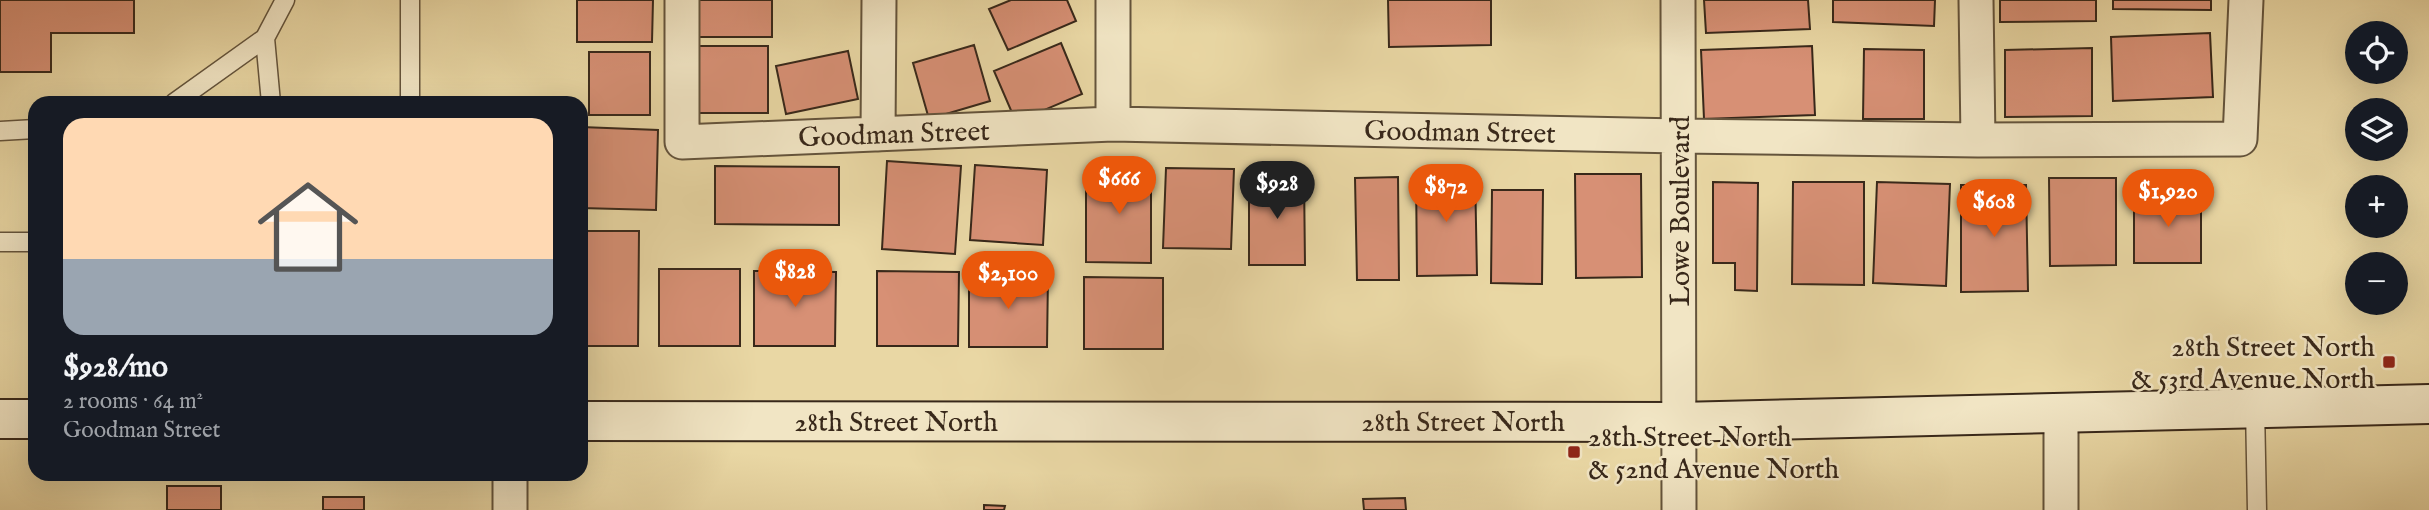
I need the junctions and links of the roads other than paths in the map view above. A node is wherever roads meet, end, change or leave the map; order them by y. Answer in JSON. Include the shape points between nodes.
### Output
{"nodes":[{"id":1,"x":285,"y":0,"type":"edge"},
{"id":2,"x":410,"y":0,"type":"edge"},
{"id":3,"x":682,"y":0,"type":"edge"},
{"id":4,"x":879,"y":0,"type":"edge"},
{"id":5,"x":1113,"y":0,"type":"edge"},
{"id":6,"x":1678,"y":0,"type":"edge"},
{"id":7,"x":1976,"y":0,"type":"edge"},
{"id":8,"x":2246,"y":0,"type":"edge"},
{"id":9,"x":265,"y":38,"type":"junction"},
{"id":10,"x":184,"y":96,"type":"edge"},
{"id":11,"x":270,"y":96,"type":"edge"},
{"id":12,"x":410,"y":96,"type":"edge"},
{"id":13,"x":1113,"y":124,"type":"junction"},
{"id":14,"x":28,"y":130,"type":"edge"},
{"id":15,"x":0,"y":131,"type":"edge"},
{"id":16,"x":878,"y":134,"type":"junction"},
{"id":17,"x":1679,"y":136,"type":"junction"},
{"id":18,"x":1978,"y":140,"type":"junction"},
{"id":19,"x":0,"y":242,"type":"edge"},
{"id":20,"x":28,"y":242,"type":"edge"},
{"id":21,"x":2429,"y":404,"type":"edge"},
{"id":22,"x":2255,"y":407,"type":"junction"},
{"id":23,"x":2061,"y":411,"type":"junction"},
{"id":24,"x":0,"y":419,"type":"edge"},
{"id":25,"x":28,"y":419,"type":"edge"},
{"id":26,"x":588,"y":421,"type":"edge"},
{"id":27,"x":1679,"y":422,"type":"junction"},
{"id":28,"x":510,"y":481,"type":"edge"},
{"id":29,"x":510,"y":510,"type":"edge"},
{"id":30,"x":1679,"y":510,"type":"edge"},
{"id":31,"x":2061,"y":510,"type":"edge"},
{"id":32,"x":2257,"y":510,"type":"edge"}],
"edges":[{"from":1,"to":9,"type":"lane"},
{"from":2,"to":12,"type":"lane"},
{"from":3,"to":16,"type":"street","name":"Goodman Street","via":[[682,142]]},
{"from":4,"to":16,"type":"street"},
{"from":5,"to":13,"type":"street"},
{"from":6,"to":17,"type":"street","name":"Lowe Boulevard"},
{"from":7,"to":18,"type":"street"},
{"from":8,"to":18,"type":"street","name":"Goodman Street","via":[[2239,139]]},
{"from":9,"to":10,"type":"lane"},
{"from":9,"to":11,"type":"lane"},
{"from":13,"to":16,"type":"street","name":"Goodman Street"},
{"from":13,"to":17,"type":"street","name":"Goodman Street"},
{"from":14,"to":15,"type":"lane"},
{"from":17,"to":18,"type":"street","name":"Goodman Street"},
{"from":17,"to":27,"type":"street","name":"Lowe Boulevard"},
{"from":19,"to":20,"type":"lane"},
{"from":21,"to":22,"type":"street","name":"28th Street North"},
{"from":22,"to":23,"type":"street","name":"28th Street North"},
{"from":22,"to":32,"type":"lane"},
{"from":23,"to":27,"type":"street","name":"28th Street North"},
{"from":23,"to":31,"type":"street"},
{"from":24,"to":25,"type":"street"},
{"from":26,"to":27,"type":"street","name":"28th Street North"},
{"from":27,"to":30,"type":"street","name":"Lowe Boulevard"},
{"from":28,"to":29,"type":"street"}]}
